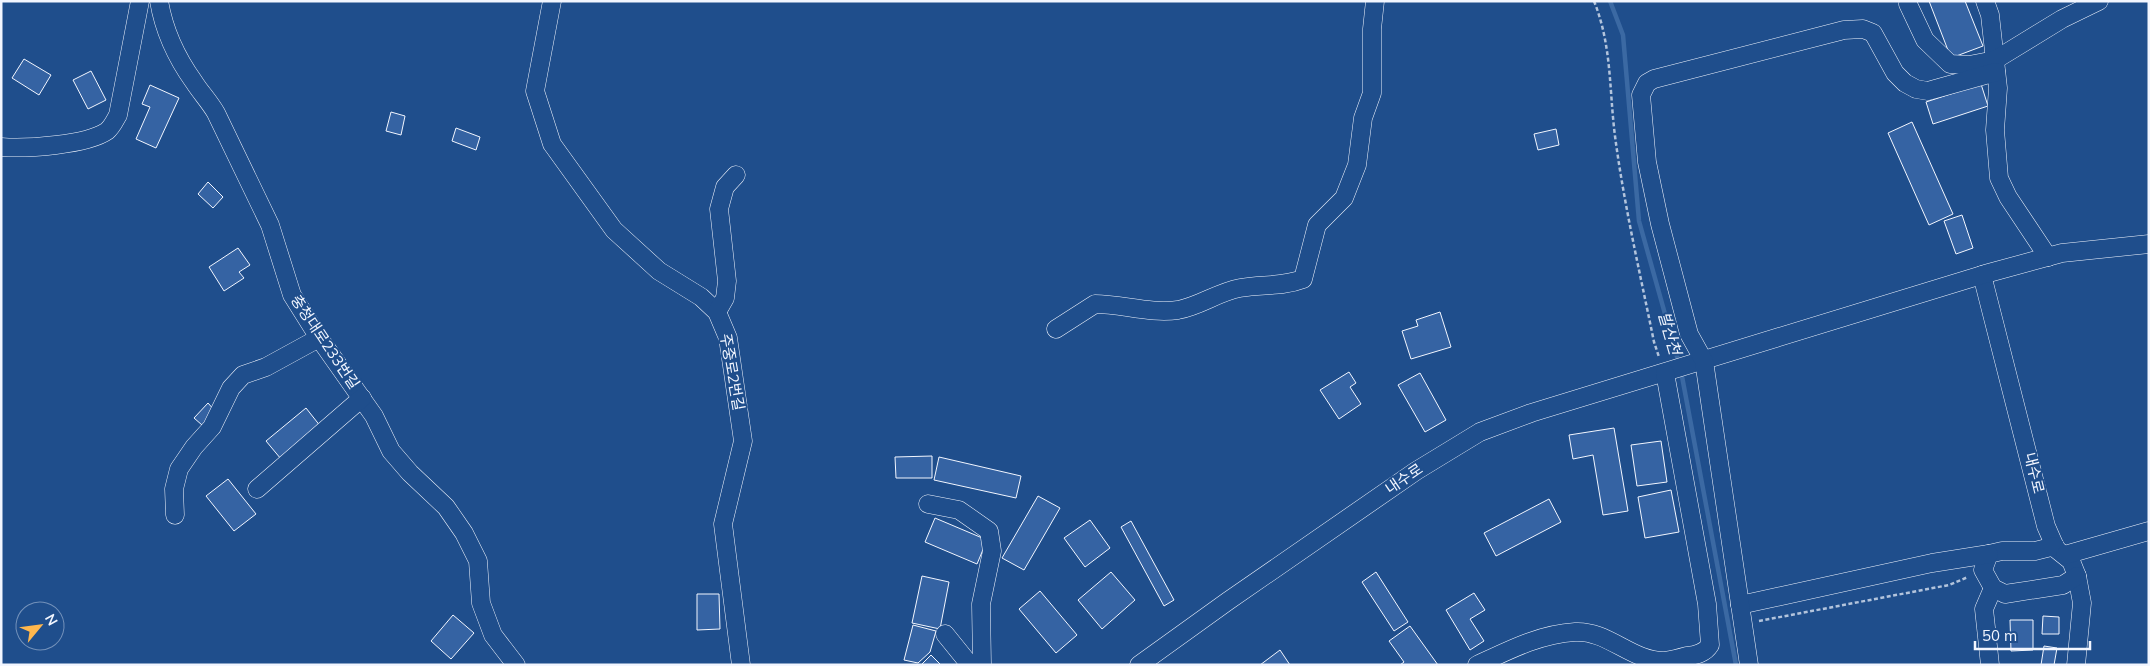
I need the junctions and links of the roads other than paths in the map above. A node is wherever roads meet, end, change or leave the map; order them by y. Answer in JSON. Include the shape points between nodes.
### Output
{"nodes":[{"id":1,"x":140,"y":1,"type":"edge"},
{"id":2,"x":159,"y":1,"type":"edge"},
{"id":3,"x":552,"y":1,"type":"edge"},
{"id":4,"x":1375,"y":1,"type":"edge"},
{"id":5,"x":1986,"y":1,"type":"edge"},
{"id":6,"x":2099,"y":1,"type":"edge"},
{"id":7,"x":1908,"y":4,"type":"dead end"},
{"id":8,"x":1996,"y":66,"type":"junction"},
{"id":9,"x":1,"y":148,"type":"edge"},
{"id":10,"x":736,"y":175,"type":"dead end"},
{"id":11,"x":2149,"y":244,"type":"edge"},
{"id":12,"x":2048,"y":257,"type":"junction"},
{"id":13,"x":1982,"y":275,"type":"junction"},
{"id":14,"x":718,"y":312,"type":"junction"},
{"id":15,"x":1056,"y":330,"type":"dead end"},
{"id":16,"x":319,"y":338,"type":"junction"},
{"id":17,"x":1701,"y":362,"type":"junction"},
{"id":18,"x":1667,"y":372,"type":"junction"},
{"id":19,"x":362,"y":398,"type":"junction"},
{"id":20,"x":257,"y":489,"type":"dead end"},
{"id":21,"x":928,"y":504,"type":"dead end"},
{"id":22,"x":175,"y":515,"type":"dead end"},
{"id":23,"x":2149,"y":531,"type":"edge"},
{"id":24,"x":2060,"y":551,"type":"junction"},
{"id":25,"x":1986,"y":562,"type":"junction"},
{"id":26,"x":2077,"y":576,"type":"junction"},
{"id":27,"x":1993,"y":588,"type":"junction"},
{"id":28,"x":1740,"y":605,"type":"junction"},
{"id":29,"x":945,"y":634,"type":"dead end"},
{"id":30,"x":516,"y":665,"type":"edge"},
{"id":31,"x":741,"y":665,"type":"edge"},
{"id":32,"x":970,"y":665,"type":"edge"},
{"id":33,"x":982,"y":665,"type":"edge"},
{"id":34,"x":1139,"y":665,"type":"edge"},
{"id":35,"x":1477,"y":665,"type":"edge"},
{"id":36,"x":1749,"y":665,"type":"edge"},
{"id":37,"x":1990,"y":665,"type":"edge"},
{"id":38,"x":2076,"y":665,"type":"edge"}],
"edges":[{"from":1,"to":9,"type":"street","via":[[118,115],[109,130],[97,136],[47,146]]},
{"from":2,"to":16,"type":"street","name":"충청대로233번길","via":[[163,25],[177,57],[216,113],[270,225],[292,295]]},
{"from":3,"to":14,"type":"street","name":"주중로2번길","via":[[535,91],[552,144],[614,230],[659,271],[701,297]]},
{"from":4,"to":15,"type":"street","via":[[1372,93],[1363,118],[1357,164],[1344,198],[1317,225],[1303,279],[1287,285],[1229,290],[1179,310],[1095,304]]},
{"from":5,"to":8,"type":"street"},
{"from":6,"to":8,"type":"street","via":[[2062,19]]},
{"from":7,"to":8,"type":"street","via":[[1925,40],[1950,64]]},
{"from":8,"to":12,"type":"street","via":[[1995,130],[1999,178]]},
{"from":8,"to":17,"type":"street","via":[[1928,91],[1916,89],[1895,73],[1873,33],[1863,29],[1834,33],[1647,83],[1640,105],[1646,162],[1689,334]]},
{"from":10,"to":14,"type":"street","via":[[725,186],[719,209],[727,281],[725,298]]},
{"from":11,"to":12,"type":"street","name":"내수로"},
{"from":12,"to":13,"type":"street","name":"내수로"},
{"from":13,"to":17,"type":"street","name":"내수로"},
{"from":13,"to":24,"type":"street","name":"내수로","via":[[2046,526]]},
{"from":14,"to":31,"type":"street","name":"주중로2번길","via":[[728,338],[743,442],[723,524]]},
{"from":16,"to":19,"type":"street","name":"충청대로233번길"},
{"from":16,"to":22,"type":"street","via":[[266,367],[243,375],[231,388],[212,427],[179,469],[174,489]]},
{"from":17,"to":18,"type":"street","name":"내수로"},
{"from":17,"to":28,"type":"street"},
{"from":18,"to":34,"type":"street","name":"내수로","via":[[1480,432],[1408,477]]},
{"from":18,"to":35,"type":"street","via":[[1707,604],[1710,645],[1707,650],[1664,661],[1640,656],[1599,635],[1575,632],[1537,638]]},
{"from":19,"to":20,"type":"street"},
{"from":19,"to":30,"type":"street","name":"충청대로233번길","via":[[391,451],[446,507],[464,533],[478,561],[481,603],[493,635]]},
{"from":21,"to":33,"type":"street","via":[[960,510],[989,530],[992,551],[981,604]]},
{"from":23,"to":24,"type":"street"},
{"from":24,"to":25,"type":"street","via":[[2002,551]]},
{"from":24,"to":26,"type":"street","name":"내수로","via":[[2071,561]]},
{"from":25,"to":27,"type":"street"},
{"from":25,"to":28,"type":"street","via":[[1932,563]]},
{"from":26,"to":27,"type":"street","via":[[2063,585],[2004,594]]},
{"from":26,"to":38,"type":"street","name":"내수로","via":[[2082,603]]},
{"from":27,"to":37,"type":"street","via":[[1984,609]]},
{"from":28,"to":36,"type":"street"},
{"from":29,"to":32,"type":"street"}]}
